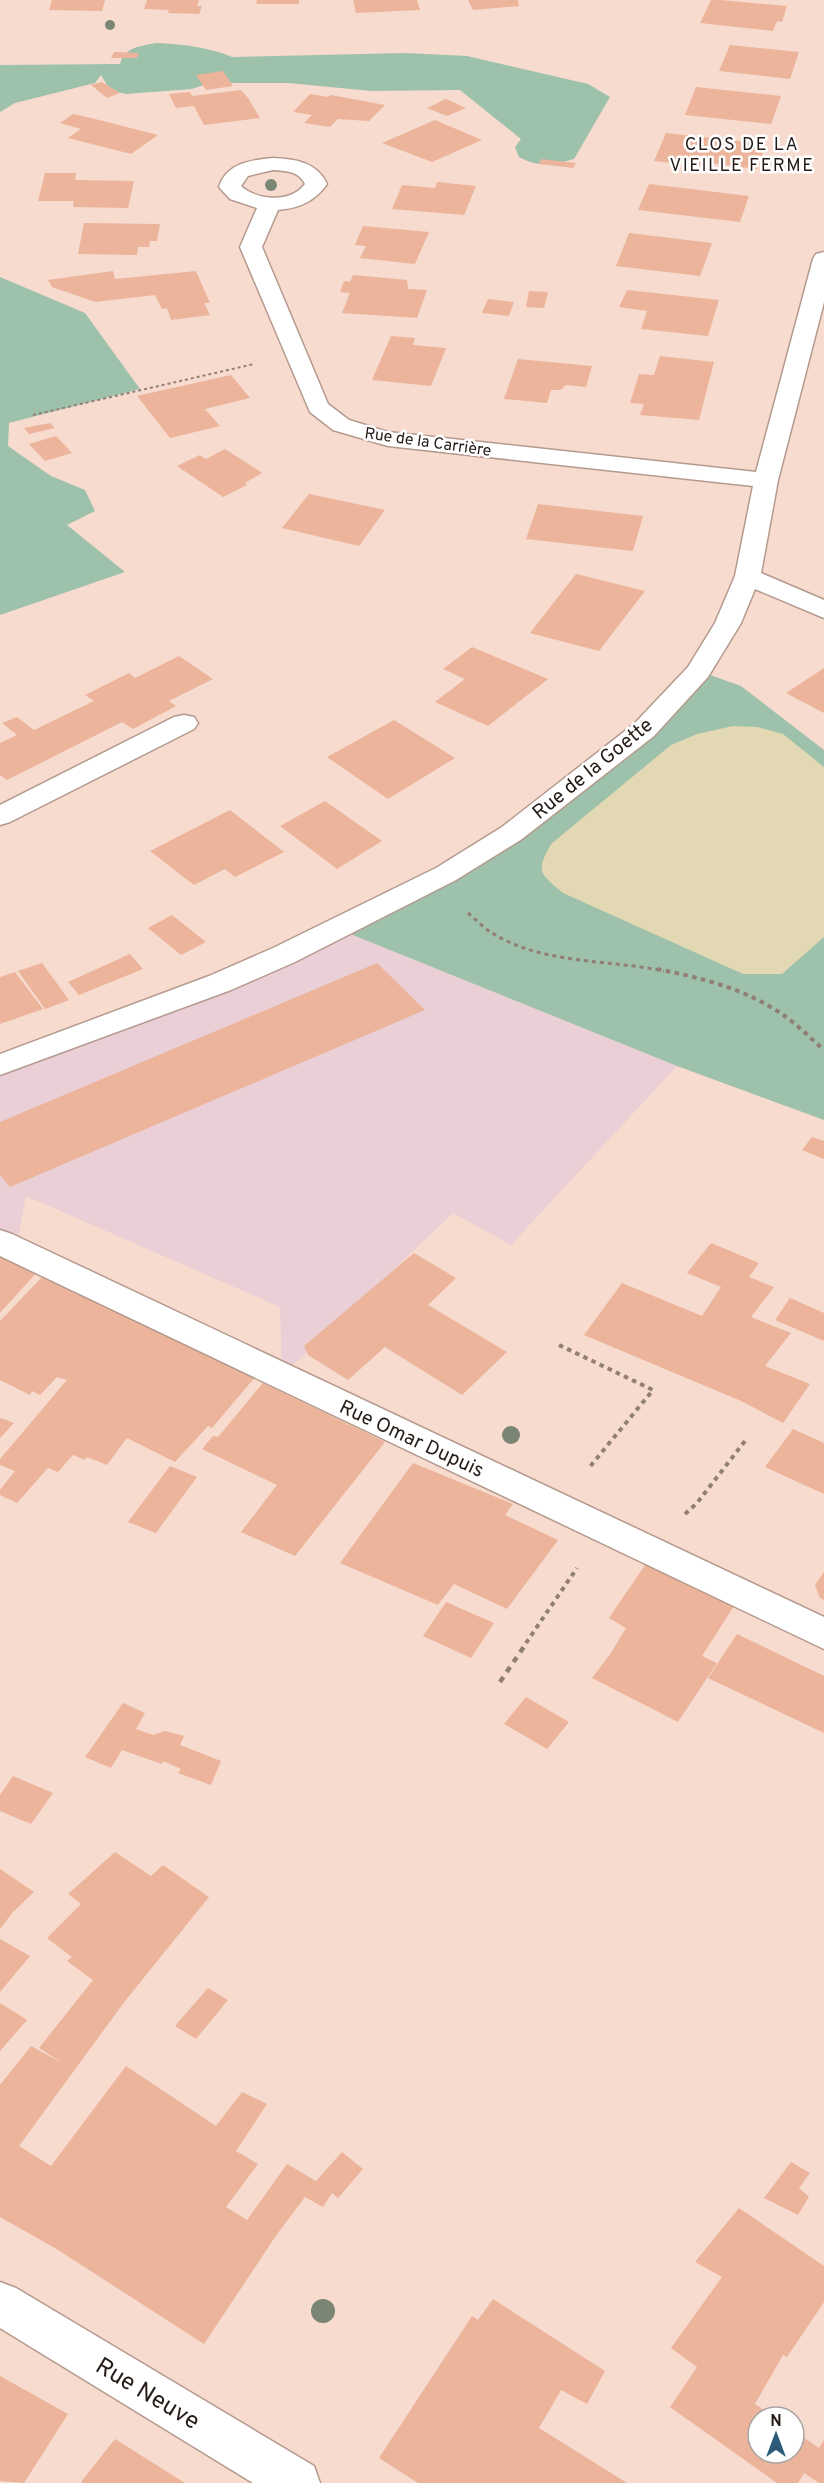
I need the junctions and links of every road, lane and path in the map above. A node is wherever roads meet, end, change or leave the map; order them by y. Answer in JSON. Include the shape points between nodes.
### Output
{"nodes":[{"id":1,"x":270,"y":203,"type":"dead end"},
{"id":2,"x":824,"y":259,"type":"edge"},
{"id":3,"x":296,"y":354,"type":"junction"},
{"id":4,"x":33,"y":415,"type":"dead end"},
{"id":5,"x":766,"y":480,"type":"junction"},
{"id":6,"x":748,"y":576,"type":"junction"},
{"id":7,"x":824,"y":610,"type":"edge"},
{"id":8,"x":184,"y":723,"type":"dead end"},
{"id":9,"x":0,"y":816,"type":"edge"},
{"id":10,"x":446,"y":874,"type":"junction"},
{"id":11,"x":824,"y":1050,"type":"edge"},
{"id":12,"x":0,"y":1065,"type":"edge"},
{"id":13,"x":0,"y":1242,"type":"edge"},
{"id":14,"x":559,"y":1345,"type":"dead end"},
{"id":15,"x":745,"y":1441,"type":"dead end"},
{"id":16,"x":558,"y":1507,"type":"junction"},
{"id":17,"x":604,"y":1529,"type":"junction"},
{"id":18,"x":648,"y":1550,"type":"junction"},
{"id":19,"x":824,"y":1634,"type":"edge"},
{"id":20,"x":500,"y":1682,"type":"dead end"},
{"id":21,"x":0,"y":2303,"type":"edge"},
{"id":22,"x":297,"y":2483,"type":"edge"}],
"edges":[{"from":1,"to":3,"type":"street","name":"Rue de la Carrière","via":[[251,247]]},
{"from":2,"to":5,"type":"street","name":"Rue de la Goette"},
{"from":3,"to":4,"type":"path"},
{"from":3,"to":5,"type":"street","name":"Rue de la Carrière","via":[[318,407],[341,425],[363,433],[388,439]]},
{"from":5,"to":6,"type":"street","name":"Rue de la Goette"},
{"from":6,"to":7,"type":"street"},
{"from":6,"to":10,"type":"street","name":"Rue de la Goette","via":[[728,623],[699,671],[644,730],[512,833]]},
{"from":8,"to":9,"type":"street"},
{"from":10,"to":11,"type":"path","via":[[455,898],[474,918],[507,941],[561,958],[673,972],[712,984],[775,1009]]},
{"from":10,"to":12,"type":"street","name":"Rue de la Goette","via":[[284,955]]},
{"from":13,"to":16,"type":"street","name":"Rue Omar Dupuis"},
{"from":14,"to":16,"type":"path","via":[[653,1390]]},
{"from":15,"to":18,"type":"path","via":[[697,1503]]},
{"from":16,"to":17,"type":"street","name":"Rue Omar Dupuis"},
{"from":17,"to":18,"type":"street","name":"Rue Omar Dupuis"},
{"from":17,"to":20,"type":"path"},
{"from":18,"to":19,"type":"street","name":"Rue Omar Dupuis"},
{"from":21,"to":22,"type":"street","name":"Rue Neuve"}]}
